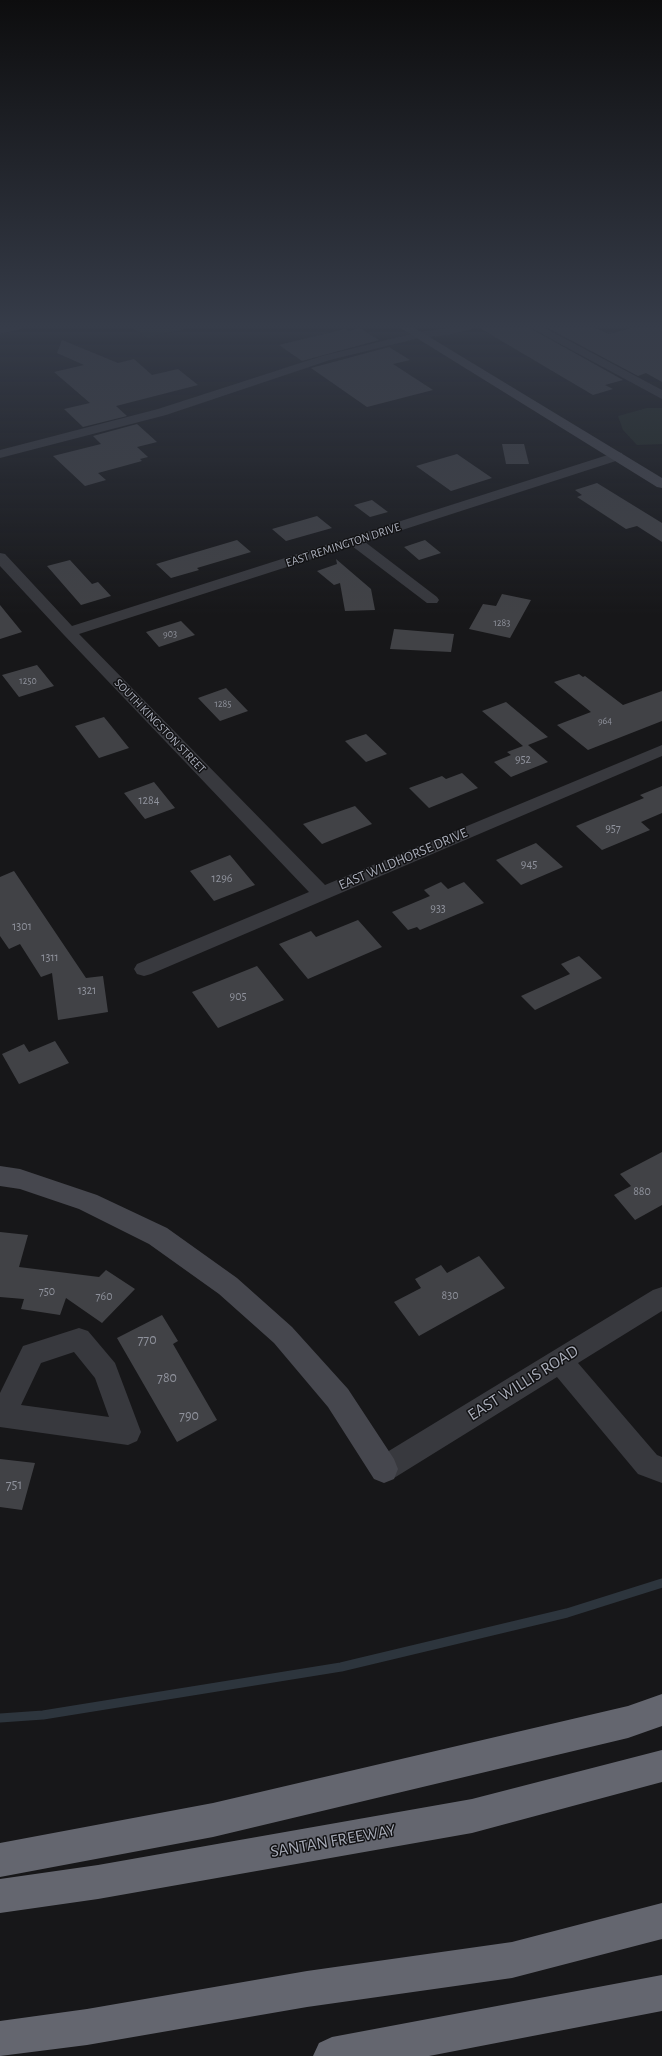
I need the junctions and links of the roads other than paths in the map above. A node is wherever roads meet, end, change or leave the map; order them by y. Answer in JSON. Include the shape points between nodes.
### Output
{"nodes":[{"id":1,"x":120,"y":423,"type":"edge"},
{"id":2,"x":563,"y":423,"type":"edge"},
{"id":3,"x":0,"y":454,"type":"edge"},
{"id":4,"x":617,"y":456,"type":"junction"},
{"id":5,"x":662,"y":484,"type":"edge"},
{"id":6,"x":355,"y":541,"type":"junction"},
{"id":7,"x":0,"y":556,"type":"edge"},
{"id":8,"x":432,"y":600,"type":"dead end"},
{"id":9,"x":69,"y":632,"type":"junction"},
{"id":10,"x":662,"y":750,"type":"edge"},
{"id":11,"x":322,"y":894,"type":"junction"},
{"id":12,"x":144,"y":969,"type":"dead end"},
{"id":13,"x":0,"y":1176,"type":"edge"},
{"id":14,"x":662,"y":1298,"type":"edge"},
{"id":15,"x":560,"y":1361,"type":"junction"},
{"id":16,"x":1,"y":1415,"type":"edge"},
{"id":17,"x":384,"y":1469,"type":"joint"},
{"id":18,"x":662,"y":1470,"type":"edge"},
{"id":19,"x":662,"y":1710,"type":"edge"},
{"id":20,"x":662,"y":1766,"type":"edge"},
{"id":21,"x":0,"y":1860,"type":"edge"},
{"id":22,"x":0,"y":1896,"type":"edge"},
{"id":23,"x":662,"y":1921,"type":"edge"},
{"id":24,"x":662,"y":1993,"type":"edge"},
{"id":25,"x":0,"y":2039,"type":"edge"},
{"id":26,"x":332,"y":2056,"type":"edge"}],
"edges":[{"from":1,"to":3,"type":"street"},
{"from":2,"to":4,"type":"main road"},
{"from":4,"to":5,"type":"main road"},
{"from":4,"to":6,"type":"street","name":"EAST REMINGTON DRIVE"},
{"from":6,"to":8,"type":"street"},
{"from":6,"to":9,"type":"street","name":"EAST REMINGTON DRIVE"},
{"from":7,"to":9,"type":"street","name":"SOUTH KINGSTON STREET"},
{"from":9,"to":11,"type":"street","name":"SOUTH KINGSTON STREET"},
{"from":10,"to":11,"type":"street","name":"EAST WILDHORSE DRIVE"},
{"from":11,"to":12,"type":"street","name":"EAST WILDHORSE DRIVE"},
{"from":13,"to":17,"type":"main road","via":[[20,1179],[88,1202],[158,1236],[228,1286],[283,1335],[338,1398]]},
{"from":14,"to":15,"type":"street","name":"EAST WILLIS ROAD"},
{"from":15,"to":17,"type":"street","name":"EAST WILLIS ROAD"},
{"from":15,"to":18,"type":"street","via":[[648,1465]]},
{"from":16,"to":16,"type":"street","via":[[50,1422],[128,1432],[106,1371],[79,1339],[32,1354]]},
{"from":19,"to":21,"type":"highway","via":[[628,1722],[213,1820]]},
{"from":20,"to":22,"type":"highway","name":"SANTAN FREEWAY","via":[[472,1816],[98,1882]]},
{"from":23,"to":25,"type":"highway","via":[[512,1960],[307,1989],[87,2028]]},
{"from":24,"to":26,"type":"highway"}]}
